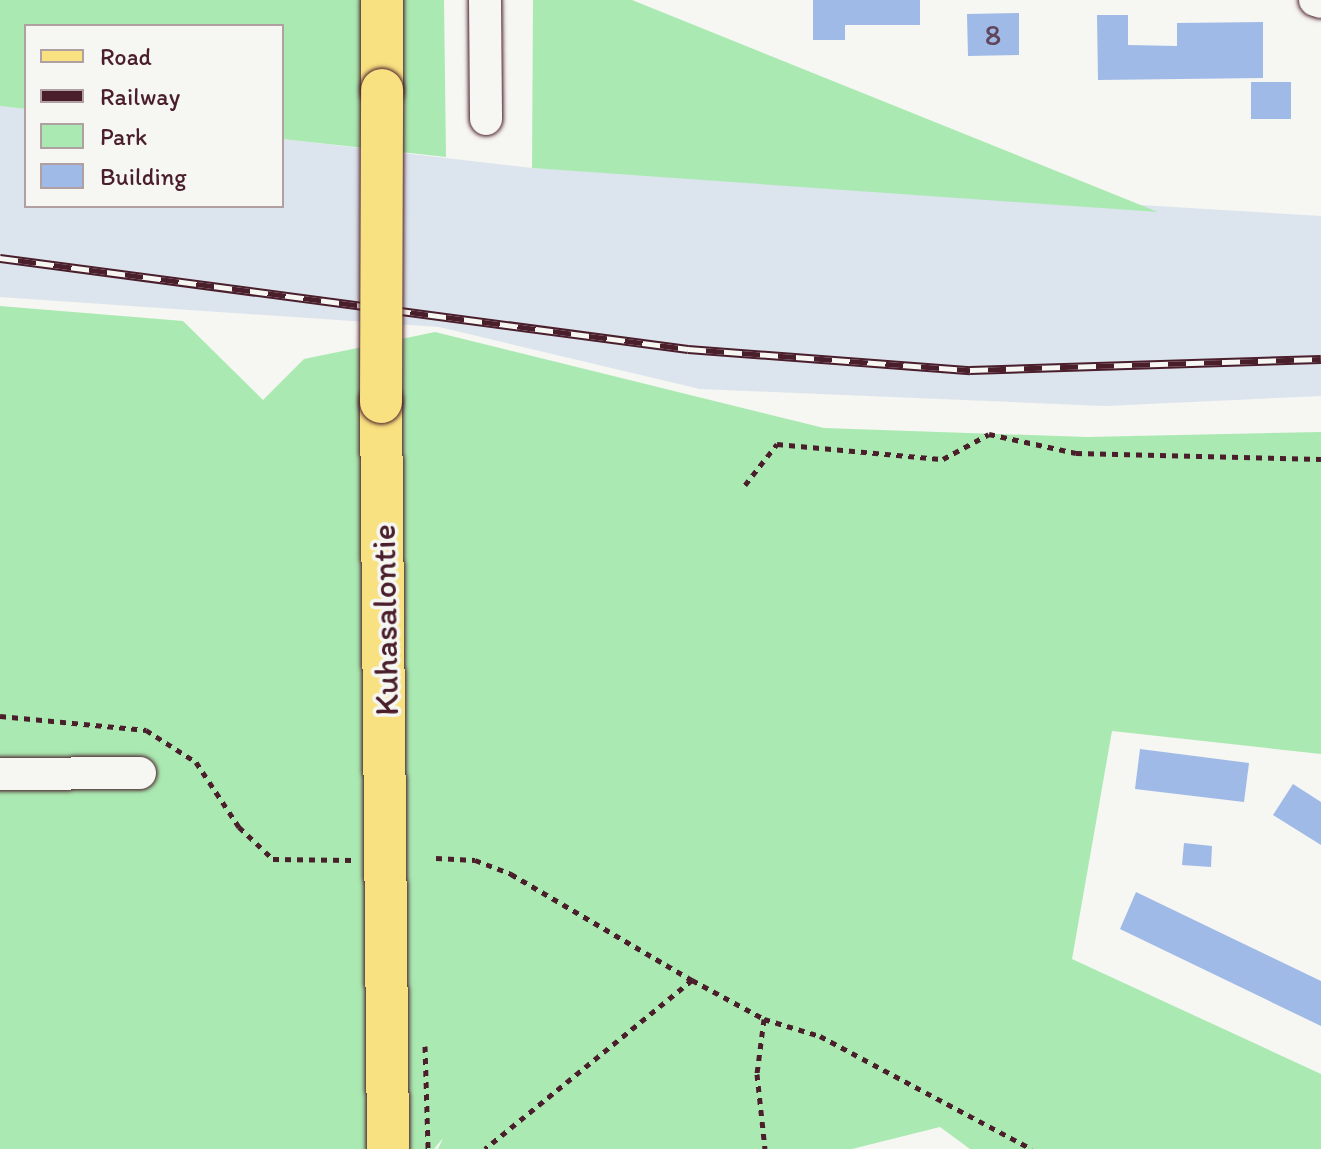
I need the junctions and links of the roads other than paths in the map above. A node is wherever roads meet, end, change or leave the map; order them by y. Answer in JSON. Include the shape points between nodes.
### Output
{"nodes":[{"id":1,"x":382,"y":0,"type":"edge"},
{"id":2,"x":485,"y":0,"type":"edge"},
{"id":3,"x":1315,"y":0,"type":"edge"},
{"id":4,"x":1321,"y":2,"type":"edge"},
{"id":5,"x":486,"y":119,"type":"dead end"},
{"id":6,"x":140,"y":773,"type":"dead end"},
{"id":7,"x":0,"y":774,"type":"edge"},
{"id":8,"x":388,"y":1149,"type":"edge"}],
"edges":[{"from":1,"to":8,"type":"main road","name":"Kuhasalontie","bridge":true},
{"from":2,"to":5,"type":"street"},
{"from":3,"to":4,"type":"street"},
{"from":6,"to":7,"type":"street"}]}
